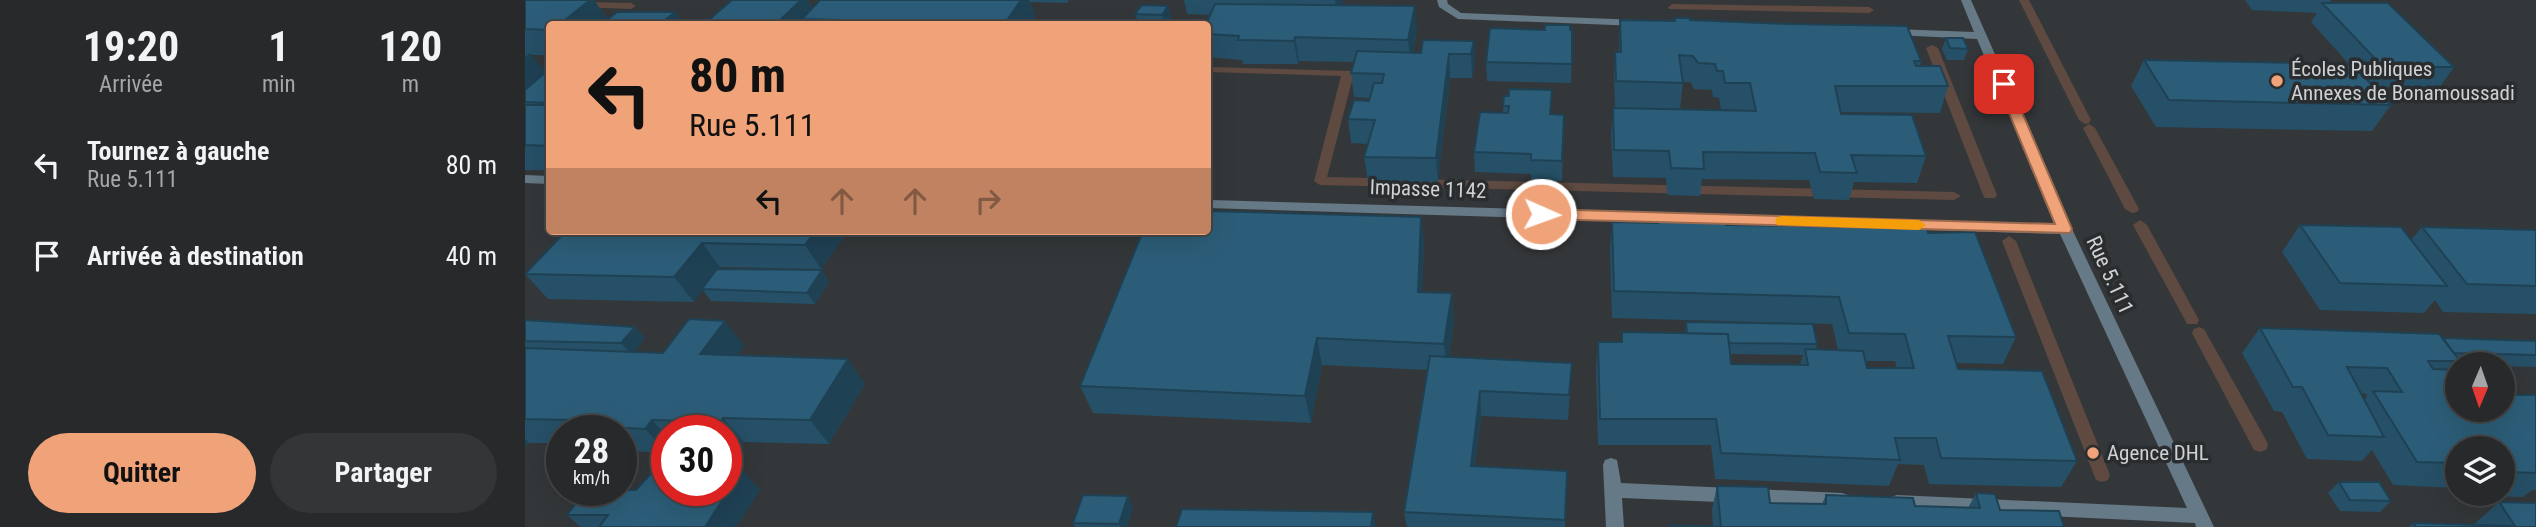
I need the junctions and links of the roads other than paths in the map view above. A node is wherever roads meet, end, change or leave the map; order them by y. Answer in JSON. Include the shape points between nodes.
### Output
{"nodes":[{"id":1,"x":1442,"y":0,"type":"edge"},
{"id":2,"x":1966,"y":0,"type":"edge"},
{"id":3,"x":1652,"y":23,"type":"edge"},
{"id":4,"x":1887,"y":32,"type":"edge"},
{"id":5,"x":1983,"y":36,"type":"junction"},
{"id":6,"x":525,"y":179,"type":"edge"},
{"id":7,"x":546,"y":180,"type":"edge"},
{"id":8,"x":1211,"y":204,"type":"edge"},
{"id":9,"x":2065,"y":229,"type":"junction"},
{"id":10,"x":1611,"y":465,"type":"dead end"},
{"id":11,"x":1613,"y":490,"type":"junction"},
{"id":12,"x":2203,"y":521,"type":"edge"},
{"id":13,"x":1615,"y":527,"type":"edge"}],
"edges":[{"from":1,"to":3,"type":"street","via":[[1458,16]]},
{"from":2,"to":5,"type":"street","name":"Rue 5.111"},
{"from":4,"to":5,"type":"street"},
{"from":5,"to":9,"type":"street","name":"Rue 5.111"},
{"from":6,"to":7,"type":"street"},
{"from":8,"to":9,"type":"street","name":"Impasse 1142"},
{"from":9,"to":12,"type":"street","name":"Rue 5.111"},
{"from":10,"to":11,"type":"street"},
{"from":11,"to":12,"type":"street"},
{"from":11,"to":13,"type":"street"}]}
